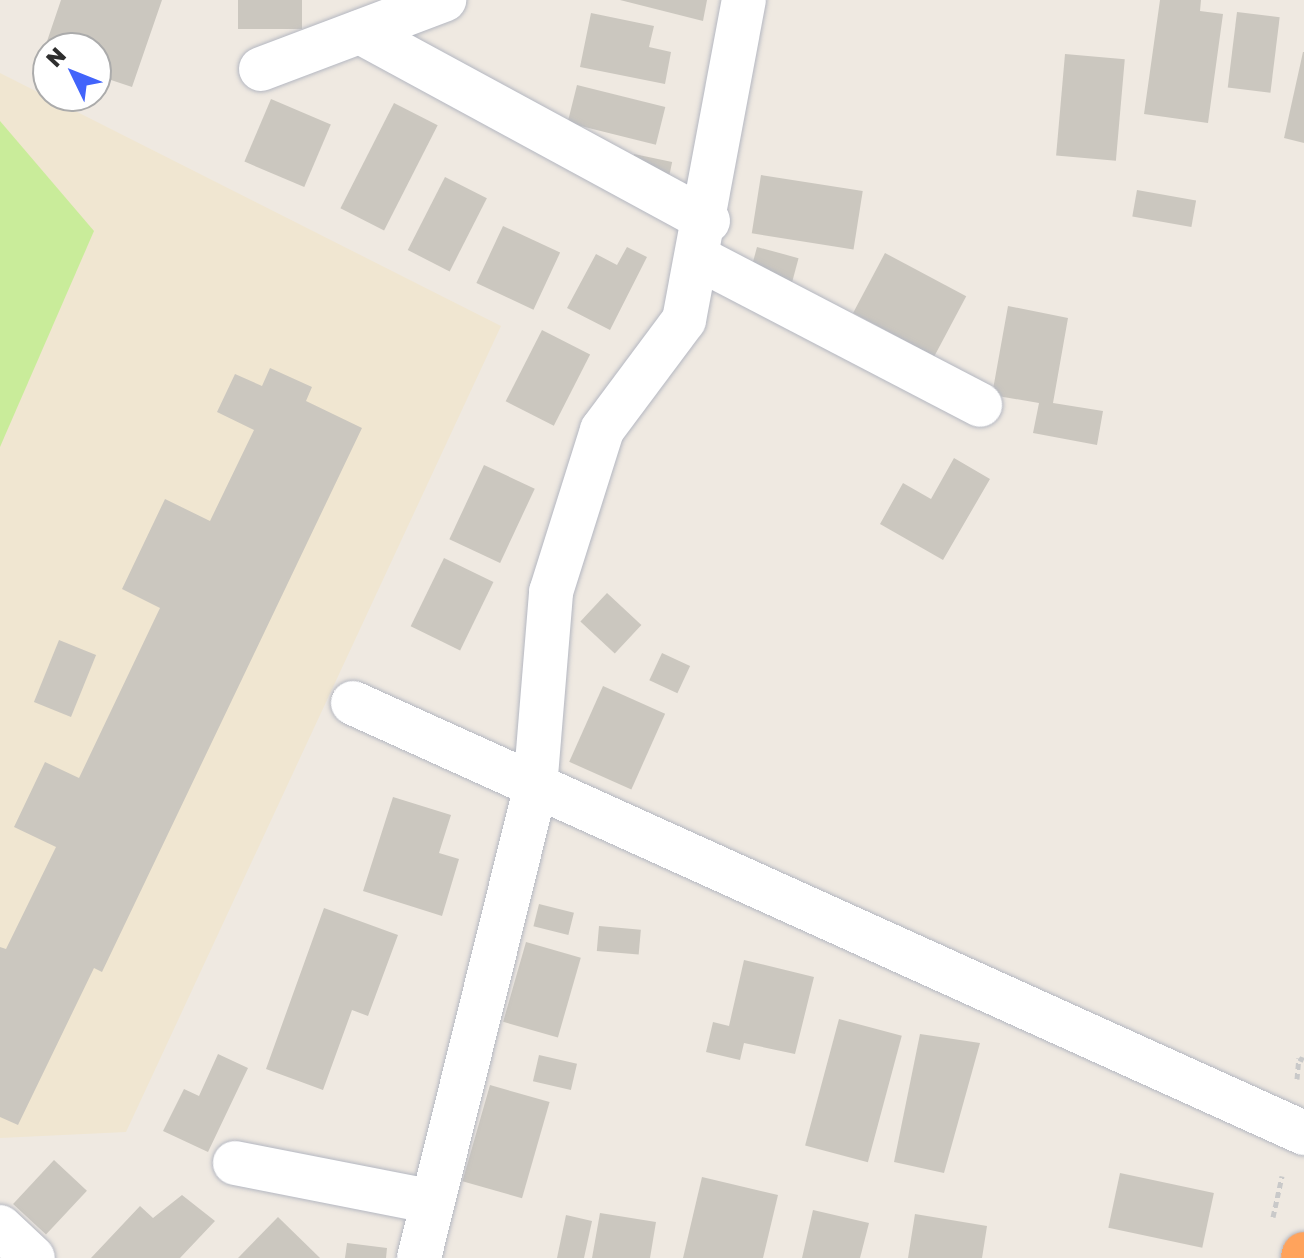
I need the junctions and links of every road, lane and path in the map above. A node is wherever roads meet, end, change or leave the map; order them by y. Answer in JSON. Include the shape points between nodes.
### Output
{"nodes":[{"id":1,"x":444,"y":0,"type":"edge"},
{"id":2,"x":744,"y":0,"type":"edge"},
{"id":3,"x":360,"y":32,"type":"junction"},
{"id":4,"x":261,"y":69,"type":"dead end"},
{"id":5,"x":703,"y":240,"type":"junction"},
{"id":6,"x":980,"y":405,"type":"dead end"},
{"id":7,"x":353,"y":703,"type":"dead end"},
{"id":8,"x":535,"y":788,"type":"junction"},
{"id":9,"x":1304,"y":1133,"type":"edge"},
{"id":10,"x":235,"y":1163,"type":"dead end"},
{"id":11,"x":429,"y":1201,"type":"junction"},
{"id":12,"x":0,"y":1227,"type":"edge"},
{"id":13,"x":33,"y":1258,"type":"edge"},
{"id":14,"x":419,"y":1258,"type":"edge"}],
"edges":[{"from":1,"to":3,"type":"street"},
{"from":2,"to":5,"type":"street"},
{"from":3,"to":4,"type":"street"},
{"from":3,"to":5,"type":"street"},
{"from":5,"to":6,"type":"street"},
{"from":5,"to":8,"type":"street","via":[[684,320],[602,430],[551,592]]},
{"from":7,"to":8,"type":"street"},
{"from":8,"to":9,"type":"street"},
{"from":8,"to":11,"type":"street"},
{"from":10,"to":11,"type":"street"},
{"from":11,"to":14,"type":"street"},
{"from":12,"to":13,"type":"street"}]}
